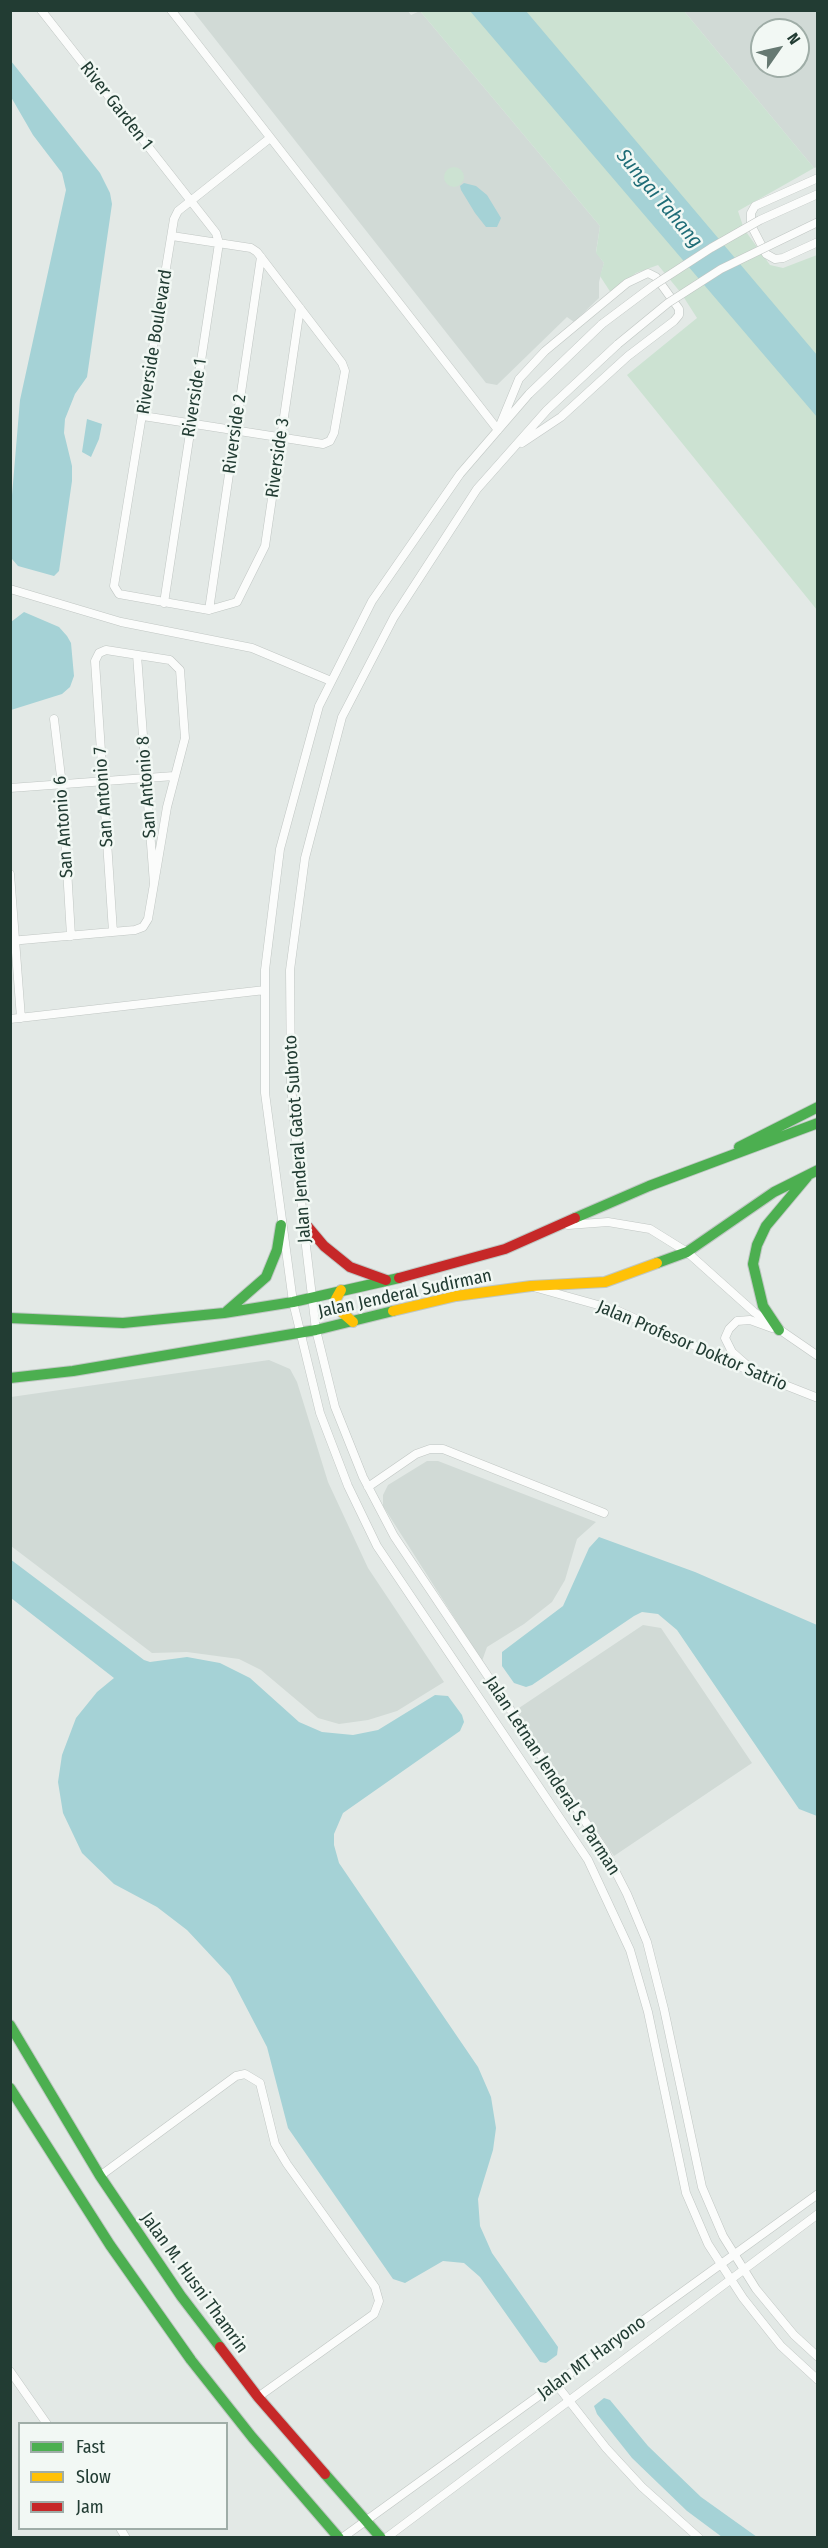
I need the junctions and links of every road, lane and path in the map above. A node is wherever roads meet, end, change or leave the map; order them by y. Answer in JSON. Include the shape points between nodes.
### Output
{"nodes":[{"id":1,"x":41,"y":10,"type":"edge"},
{"id":2,"x":171,"y":10,"type":"edge"},
{"id":3,"x":270,"y":138,"type":"junction"},
{"id":4,"x":818,"y":178,"type":"edge"},
{"id":5,"x":818,"y":194,"type":"edge"},
{"id":6,"x":190,"y":201,"type":"junction"},
{"id":7,"x":818,"y":222,"type":"edge"},
{"id":8,"x":172,"y":236,"type":"junction"},
{"id":9,"x":818,"y":242,"type":"edge"},
{"id":10,"x":219,"y":243,"type":"junction"},
{"id":11,"x":261,"y":257,"type":"junction"},
{"id":12,"x":300,"y":308,"type":"junction"},
{"id":13,"x":143,"y":416,"type":"junction"},
{"id":14,"x":191,"y":423,"type":"junction"},
{"id":15,"x":498,"y":430,"type":"junction"},
{"id":16,"x":236,"y":431,"type":"junction"},
{"id":17,"x":280,"y":438,"type":"junction"},
{"id":18,"x":513,"y":449,"type":"junction"},
{"id":19,"x":10,"y":589,"type":"edge"},
{"id":20,"x":164,"y":603,"type":"junction"},
{"id":21,"x":209,"y":610,"type":"junction"},
{"id":22,"x":137,"y":655,"type":"junction"},
{"id":23,"x":331,"y":681,"type":"junction"},
{"id":24,"x":54,"y":719,"type":"dead end"},
{"id":25,"x":174,"y":776,"type":"junction"},
{"id":26,"x":146,"y":778,"type":"junction"},
{"id":27,"x":103,"y":782,"type":"junction"},
{"id":28,"x":62,"y":785,"type":"junction"},
{"id":29,"x":10,"y":788,"type":"edge"},
{"id":30,"x":10,"y":874,"type":"edge"},
{"id":31,"x":154,"y":884,"type":"junction"},
{"id":32,"x":114,"y":932,"type":"junction"},
{"id":33,"x":71,"y":936,"type":"junction"},
{"id":34,"x":13,"y":941,"type":"edge"},
{"id":35,"x":265,"y":990,"type":"junction"},
{"id":36,"x":21,"y":1018,"type":"junction"},
{"id":37,"x":10,"y":1019,"type":"edge"},
{"id":38,"x":818,"y":1107,"type":"edge"},
{"id":39,"x":818,"y":1123,"type":"edge"},
{"id":40,"x":685,"y":1173,"type":"junction"},
{"id":41,"x":815,"y":1173,"type":"edge"},
{"id":42,"x":303,"y":1221,"type":"junction"},
{"id":43,"x":282,"y":1225,"type":"junction"},
{"id":44,"x":557,"y":1225,"type":"junction"},
{"id":45,"x":687,"y":1252,"type":"junction"},
{"id":46,"x":389,"y":1281,"type":"junction"},
{"id":47,"x":531,"y":1286,"type":"junction"},
{"id":48,"x":341,"y":1290,"type":"junction"},
{"id":49,"x":311,"y":1297,"type":"junction"},
{"id":50,"x":293,"y":1302,"type":"junction"},
{"id":51,"x":224,"y":1313,"type":"junction"},
{"id":52,"x":10,"y":1318,"type":"edge"},
{"id":53,"x":353,"y":1322,"type":"junction"},
{"id":54,"x":316,"y":1330,"type":"junction"},
{"id":55,"x":779,"y":1330,"type":"junction"},
{"id":56,"x":300,"y":1332,"type":"junction"},
{"id":57,"x":818,"y":1356,"type":"edge"},
{"id":58,"x":757,"y":1374,"type":"junction"},
{"id":59,"x":10,"y":1378,"type":"edge"},
{"id":60,"x":818,"y":1398,"type":"edge"},
{"id":61,"x":368,"y":1487,"type":"junction"},
{"id":62,"x":604,"y":1514,"type":"dead end"},
{"id":63,"x":10,"y":2025,"type":"edge"},
{"id":64,"x":10,"y":2088,"type":"edge"},
{"id":65,"x":100,"y":2176,"type":"junction"},
{"id":66,"x":818,"y":2194,"type":"edge"},
{"id":67,"x":818,"y":2214,"type":"edge"},
{"id":68,"x":734,"y":2254,"type":"junction"},
{"id":69,"x":721,"y":2264,"type":"junction"},
{"id":70,"x":744,"y":2270,"type":"junction"},
{"id":71,"x":731,"y":2279,"type":"junction"},
{"id":72,"x":818,"y":2357,"type":"edge"},
{"id":73,"x":10,"y":2372,"type":"edge"},
{"id":74,"x":818,"y":2380,"type":"edge"},
{"id":75,"x":556,"y":2384,"type":"junction"},
{"id":76,"x":258,"y":2397,"type":"junction"},
{"id":77,"x":569,"y":2401,"type":"junction"},
{"id":78,"x":46,"y":2422,"type":"edge"},
{"id":79,"x":366,"y":2522,"type":"junction"},
{"id":80,"x":341,"y":2538,"type":"edge"},
{"id":81,"x":381,"y":2538,"type":"edge"},
{"id":82,"x":386,"y":2538,"type":"edge"},
{"id":83,"x":699,"y":2538,"type":"edge"}],
"edges":[{"from":1,"to":6,"type":"street","name":"River Garden 1"},
{"from":2,"to":3,"type":"street"},
{"from":3,"to":6,"type":"street","name":"Riverside Boulevard"},
{"from":3,"to":15,"type":"street"},
{"from":4,"to":9,"type":"street","via":[[754,206],[751,213],[752,225],[766,254],[775,259]]},
{"from":5,"to":15,"type":"street","name":"Jalan Jenderal Gatot Subroto","bridge":true,"via":[[760,220],[654,285],[602,324],[529,394]]},
{"from":6,"to":8,"type":"street","name":"Riverside Boulevard","via":[[178,211]]},
{"from":6,"to":10,"type":"street","via":[[216,233]]},
{"from":7,"to":18,"type":"street","name":"Jalan Jenderal Gatot Subroto","bridge":true,"via":[[722,269],[668,303],[547,410]]},
{"from":8,"to":10,"type":"street"},
{"from":8,"to":13,"type":"street","name":"Riverside Boulevard"},
{"from":10,"to":11,"type":"street","via":[[251,248]]},
{"from":10,"to":14,"type":"street","name":"Riverside 1"},
{"from":11,"to":12,"type":"street"},
{"from":11,"to":16,"type":"street","name":"Riverside 2"},
{"from":12,"to":17,"type":"street","name":"Riverside 3"},
{"from":12,"to":17,"type":"street","via":[[345,371],[330,441],[323,444]]},
{"from":13,"to":14,"type":"street"},
{"from":13,"to":20,"type":"street","name":"Riverside Boulevard","via":[[114,589],[118,594]]},
{"from":14,"to":16,"type":"street"},
{"from":14,"to":20,"type":"street","name":"Riverside 1"},
{"from":15,"to":18,"type":"street","via":[[519,379],[545,351],[627,283],[648,273],[656,277],[679,309],[679,315],[561,417]]},
{"from":15,"to":23,"type":"street","name":"Jalan Jenderal Gatot Subroto","via":[[460,474],[372,601]]},
{"from":16,"to":17,"type":"street"},
{"from":16,"to":21,"type":"street","name":"Riverside 2"},
{"from":17,"to":21,"type":"street","name":"Riverside 3","via":[[265,546],[237,602]]},
{"from":18,"to":42,"type":"street","name":"Jalan Jenderal Gatot Subroto","via":[[477,489],[394,617],[342,717],[305,858],[290,970],[291,1085]]},
{"from":19,"to":23,"type":"street","via":[[121,622],[252,648]]},
{"from":20,"to":21,"type":"street"},
{"from":22,"to":25,"type":"street","via":[[170,660],[180,670],[184,738]]},
{"from":22,"to":26,"type":"street","name":"San Antonio 8"},
{"from":22,"to":27,"type":"street","name":"San Antonio 7","via":[[106,650],[95,661]]},
{"from":23,"to":35,"type":"street","name":"Jalan Jenderal Gatot Subroto","via":[[319,706],[280,849]]},
{"from":24,"to":28,"type":"street","name":"San Antonio 6"},
{"from":25,"to":26,"type":"street"},
{"from":25,"to":31,"type":"street"},
{"from":26,"to":27,"type":"street"},
{"from":26,"to":31,"type":"street","name":"San Antonio 8"},
{"from":27,"to":28,"type":"street"},
{"from":27,"to":32,"type":"street","name":"San Antonio 7"},
{"from":28,"to":29,"type":"street"},
{"from":28,"to":33,"type":"street","name":"San Antonio 6"},
{"from":30,"to":34,"type":"street"},
{"from":31,"to":32,"type":"street","name":"San Antonio 8","via":[[143,927]]},
{"from":32,"to":33,"type":"street"},
{"from":33,"to":34,"type":"street"},
{"from":34,"to":36,"type":"street"},
{"from":35,"to":36,"type":"street"},
{"from":35,"to":43,"type":"street","name":"Jalan Jenderal Gatot Subroto","via":[[264,1093]]},
{"from":36,"to":37,"type":"street"},
{"from":38,"to":40,"type":"street"},
{"from":39,"to":40,"type":"street","name":"Jalan Jenderal Sudirman"},
{"from":40,"to":44,"type":"street","name":"Jalan Jenderal Sudirman"},
{"from":41,"to":45,"type":"street","name":"Jalan Jenderal Sudirman","via":[[774,1192]]},
{"from":41,"to":55,"type":"street","via":[[766,1227],[757,1245],[753,1264],[763,1306]]},
{"from":42,"to":46,"type":"street","via":[[324,1246],[350,1267]]},
{"from":42,"to":49,"type":"street","name":"Jalan Jenderal Gatot Subroto"},
{"from":43,"to":50,"type":"street","name":"Jalan Jenderal Gatot Subroto"},
{"from":43,"to":51,"type":"street","via":[[278,1250],[266,1276]]},
{"from":44,"to":45,"type":"street","via":[[608,1222],[650,1229]]},
{"from":44,"to":46,"type":"street","name":"Jalan Jenderal Sudirman","via":[[504,1249]]},
{"from":45,"to":47,"type":"street","name":"Jalan Jenderal Sudirman","via":[[605,1282]]},
{"from":45,"to":55,"type":"street"},
{"from":46,"to":48,"type":"street","name":"Jalan Jenderal Sudirman"},
{"from":47,"to":53,"type":"street","name":"Jalan Jenderal Sudirman","via":[[456,1296]]},
{"from":47,"to":58,"type":"street","name":"Jalan Profesor Doktor Satrio","via":[[616,1310]]},
{"from":48,"to":49,"type":"street","name":"Jalan Jenderal Sudirman"},
{"from":48,"to":53,"type":"street","via":[[337,1308]]},
{"from":49,"to":50,"type":"street","name":"Jalan Jenderal Sudirman"},
{"from":49,"to":54,"type":"street","name":"Jalan Letnan Jenderal S. Parman"},
{"from":50,"to":51,"type":"street","name":"Jalan Jenderal Sudirman"},
{"from":50,"to":56,"type":"street","name":"Jalan Jenderal Gatot Subroto"},
{"from":51,"to":52,"type":"street","name":"Jalan Jenderal Sudirman","via":[[123,1323]]},
{"from":53,"to":54,"type":"street","name":"Jalan Jenderal Sudirman"},
{"from":54,"to":56,"type":"street","name":"Jalan Jenderal Sudirman"},
{"from":54,"to":61,"type":"street","name":"Jalan Letnan Jenderal S. Parman","via":[[335,1407]]},
{"from":55,"to":57,"type":"street"},
{"from":55,"to":58,"type":"street","via":[[750,1320],[737,1321],[729,1329],[725,1338],[732,1352]]},
{"from":56,"to":59,"type":"street","name":"Jalan Jenderal Sudirman"},
{"from":56,"to":69,"type":"street","name":"Jalan Letnan Jenderal S. Parman","via":[[320,1413],[348,1486],[377,1546],[588,1860],[609,1902],[630,1950],[648,2012],[686,2193]]},
{"from":58,"to":60,"type":"street","name":"Jalan Profesor Doktor Satrio"},
{"from":61,"to":62,"type":"street","via":[[416,1454],[443,1449]]},
{"from":61,"to":68,"type":"street","name":"Jalan Letnan Jenderal S. Parman","via":[[394,1536],[604,1851],[627,1894],[647,1942],[702,2187]]},
{"from":63,"to":65,"type":"street","name":"Jalan M. Husni Thamrin"},
{"from":64,"to":80,"type":"street","via":[[110,2245],[191,2360]]},
{"from":65,"to":76,"type":"street","name":"Jalan M. Husni Thamrin","via":[[180,2296]]},
{"from":65,"to":76,"type":"street","via":[[236,2076],[245,2074],[260,2083],[275,2144],[375,2287],[379,2301],[374,2314]]},
{"from":66,"to":68,"type":"street","name":"Jalan MT Haryono"},
{"from":67,"to":70,"type":"street","name":"Jalan MT Haryono"},
{"from":68,"to":69,"type":"street","name":"Jalan MT Haryono"},
{"from":68,"to":70,"type":"street","name":"Jalan Letnan Jenderal S. Parman"},
{"from":69,"to":71,"type":"street","name":"Jalan Letnan Jenderal S. Parman"},
{"from":69,"to":75,"type":"street","name":"Jalan MT Haryono"},
{"from":70,"to":71,"type":"street","name":"Jalan MT Haryono"},
{"from":70,"to":72,"type":"street","name":"Jalan Letnan Jenderal S. Parman","via":[[794,2335]]},
{"from":71,"to":74,"type":"street","name":"Jalan Letnan Jenderal S. Parman","via":[[781,2346]]},
{"from":71,"to":77,"type":"street","name":"Jalan MT Haryono"},
{"from":73,"to":78,"type":"street"},
{"from":75,"to":77,"type":"street"},
{"from":75,"to":79,"type":"street","name":"Jalan MT Haryono"},
{"from":76,"to":79,"type":"street","name":"Jalan M. Husni Thamrin"},
{"from":77,"to":82,"type":"street","name":"Jalan MT Haryono"},
{"from":77,"to":83,"type":"street","via":[[642,2487]]},
{"from":79,"to":80,"type":"street","name":"Jalan MT Haryono"},
{"from":79,"to":81,"type":"street","name":"Jalan M. Husni Thamrin"}]}
